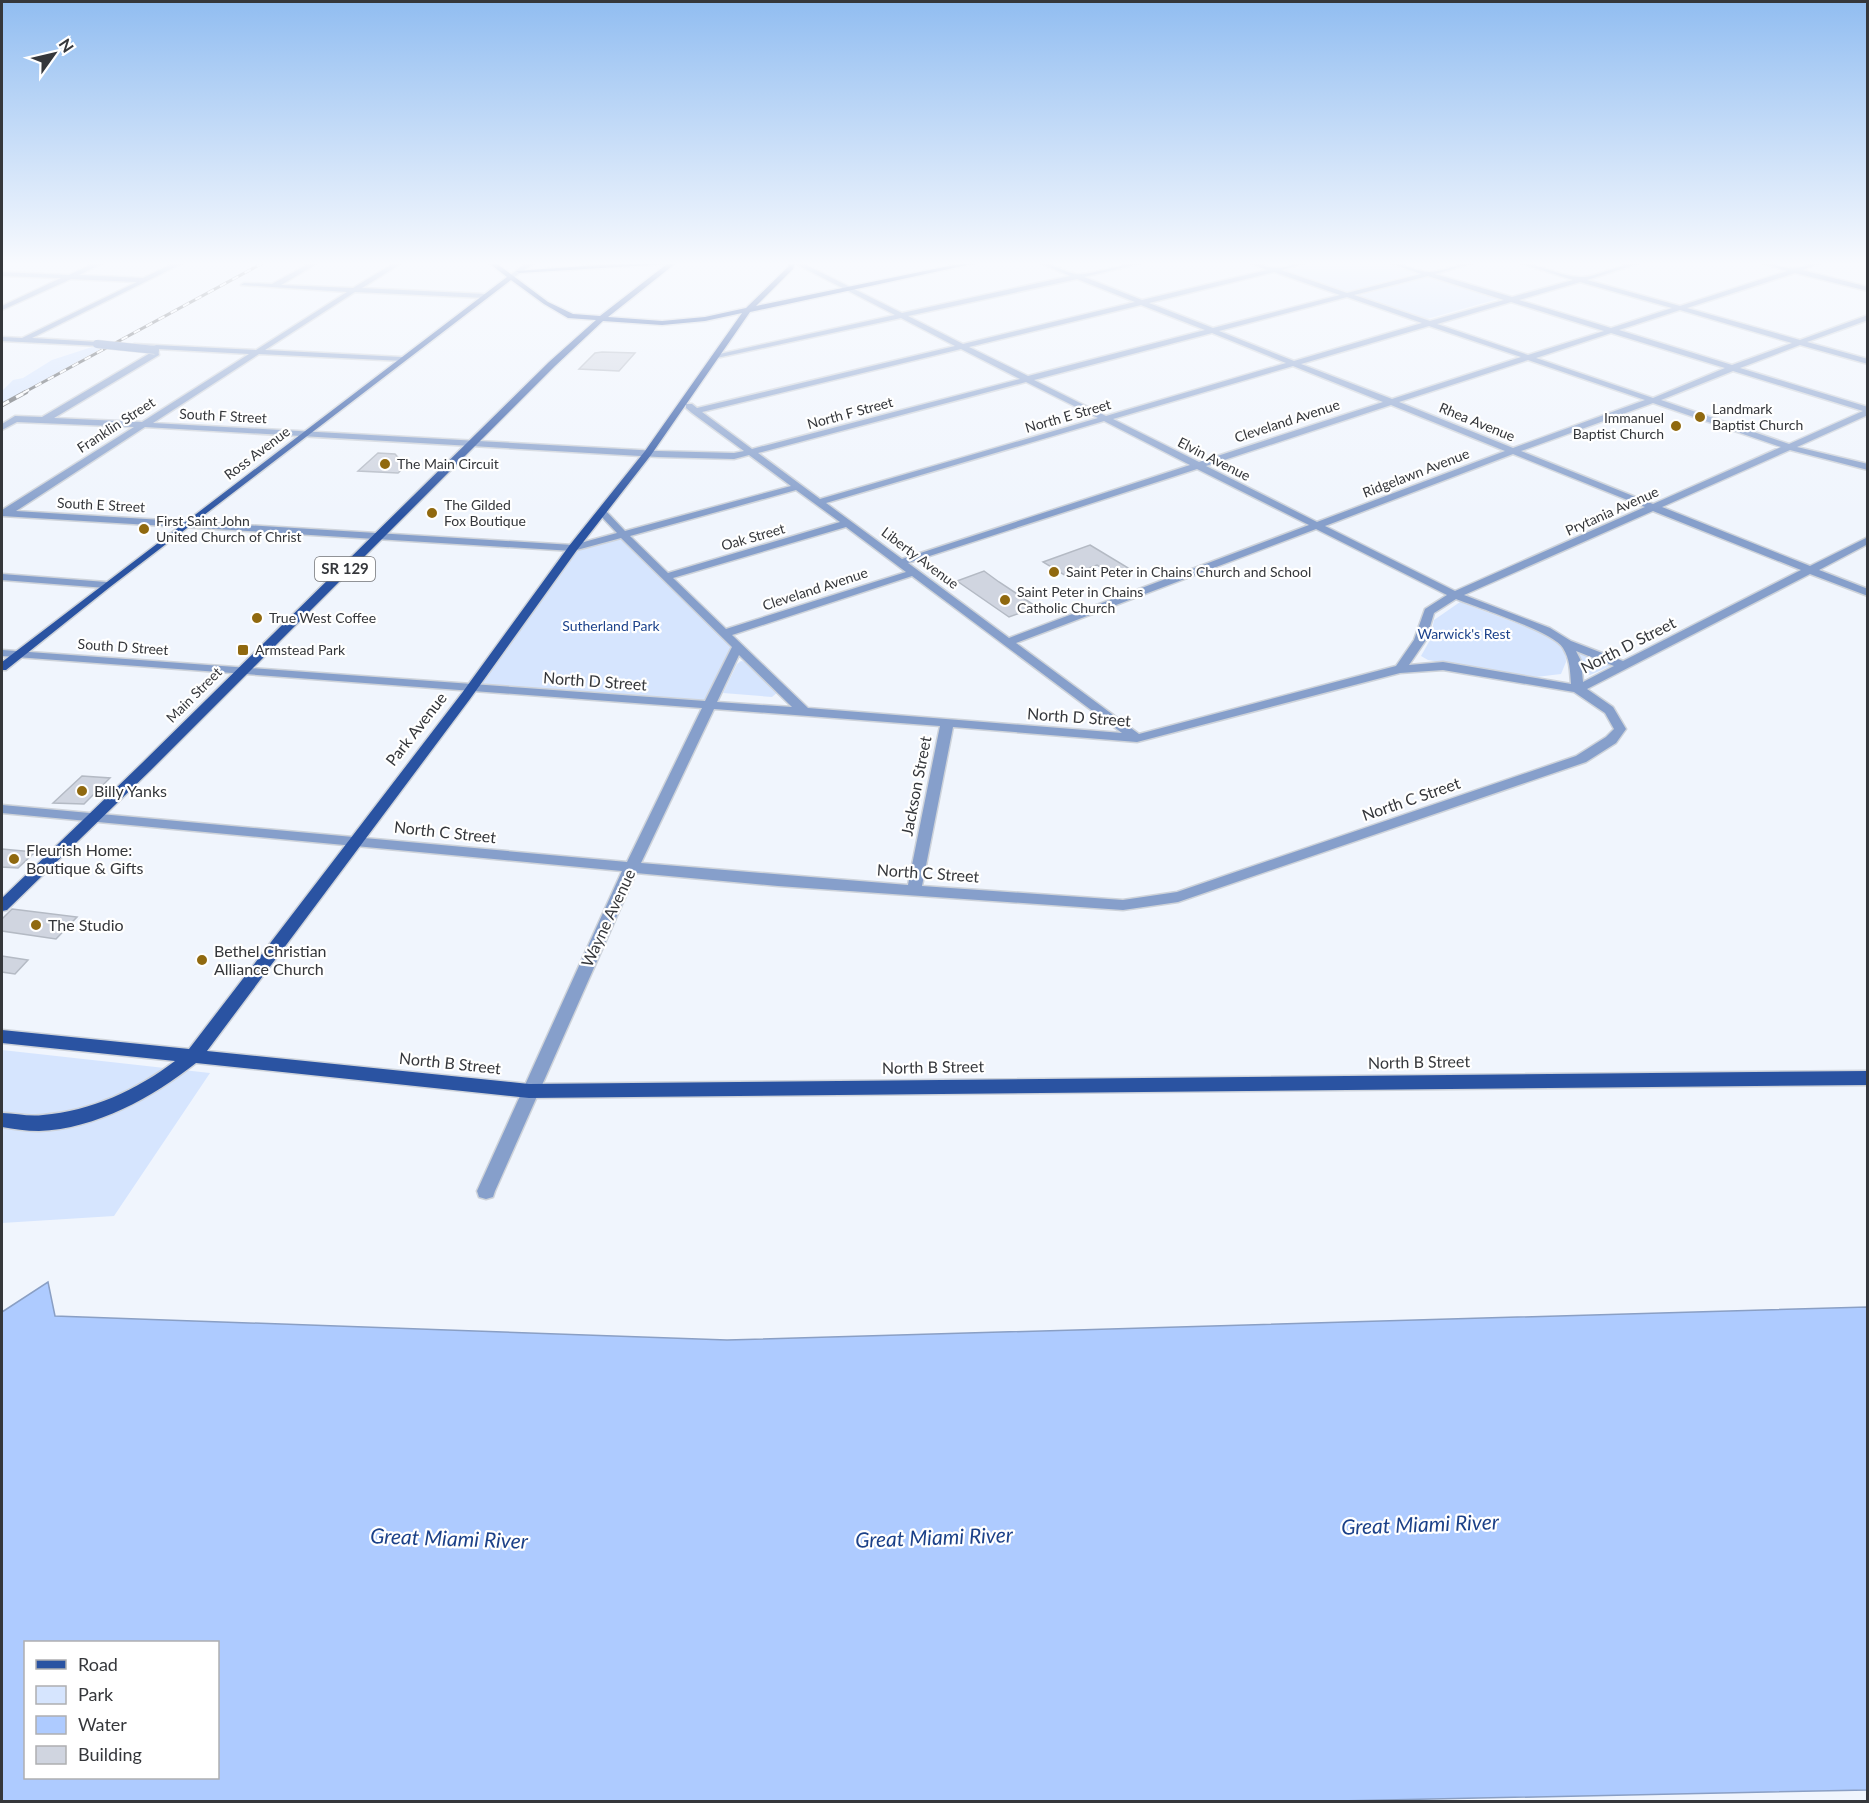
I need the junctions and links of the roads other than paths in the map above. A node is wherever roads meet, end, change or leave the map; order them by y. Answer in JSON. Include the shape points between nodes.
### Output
{"nodes":[{"id":1,"x":127,"y":347,"type":"edge"},
{"id":2,"x":169,"y":347,"type":"edge"},
{"id":3,"x":264,"y":347,"type":"edge"},
{"id":4,"x":417,"y":347,"type":"edge"},
{"id":5,"x":572,"y":347,"type":"edge"},
{"id":6,"x":722,"y":347,"type":"edge"},
{"id":7,"x":761,"y":347,"type":"edge"},
{"id":8,"x":957,"y":347,"type":"edge"},
{"id":9,"x":964,"y":347,"type":"edge"},
{"id":10,"x":1150,"y":347,"type":"edge"},
{"id":11,"x":1253,"y":347,"type":"edge"},
{"id":12,"x":1349,"y":347,"type":"edge"},
{"id":13,"x":1499,"y":347,"type":"edge"},
{"id":14,"x":1560,"y":347,"type":"edge"},
{"id":15,"x":1664,"y":347,"type":"edge"},
{"id":16,"x":1786,"y":347,"type":"edge"},
{"id":17,"x":1817,"y":347,"type":"edge"},
{"id":18,"x":256,"y":352,"type":"junction"},
{"id":19,"x":715,"y":357,"type":"junction"},
{"id":20,"x":1529,"y":357,"type":"junction"},
{"id":21,"x":401,"y":359,"type":"junction"},
{"id":22,"x":1868,"y":362,"type":"edge"},
{"id":23,"x":1294,"y":363,"type":"junction"},
{"id":24,"x":1732,"y":368,"type":"junction"},
{"id":25,"x":1027,"y":379,"type":"junction"},
{"id":26,"x":1654,"y":400,"type":"junction"},
{"id":27,"x":684,"y":402,"type":"junction"},
{"id":28,"x":1391,"y":402,"type":"junction"},
{"id":29,"x":695,"y":411,"type":"junction"},
{"id":30,"x":1868,"y":411,"type":"edge"},
{"id":31,"x":1105,"y":419,"type":"junction"},
{"id":32,"x":44,"y":420,"type":"junction"},
{"id":33,"x":141,"y":425,"type":"junction"},
{"id":34,"x":2,"y":427,"type":"edge"},
{"id":35,"x":304,"y":434,"type":"junction"},
{"id":36,"x":472,"y":444,"type":"junction"},
{"id":37,"x":1792,"y":447,"type":"junction"},
{"id":38,"x":1513,"y":451,"type":"junction"},
{"id":39,"x":648,"y":453,"type":"junction"},
{"id":40,"x":752,"y":453,"type":"junction"},
{"id":41,"x":1199,"y":466,"type":"junction"},
{"id":42,"x":1868,"y":467,"type":"edge"},
{"id":43,"x":797,"y":487,"type":"junction"},
{"id":44,"x":819,"y":502,"type":"junction"},
{"id":45,"x":1656,"y":507,"type":"junction"},
{"id":46,"x":602,"y":512,"type":"junction"},
{"id":47,"x":3,"y":514,"type":"edge"},
{"id":48,"x":848,"y":523,"type":"junction"},
{"id":49,"x":187,"y":524,"type":"junction"},
{"id":50,"x":1317,"y":525,"type":"junction"},
{"id":51,"x":623,"y":535,"type":"junction"},
{"id":52,"x":378,"y":536,"type":"junction"},
{"id":53,"x":1868,"y":540,"type":"edge"},
{"id":54,"x":573,"y":548,"type":"junction"},
{"id":55,"x":902,"y":562,"type":"junction"},
{"id":56,"x":1808,"y":569,"type":"junction"},
{"id":57,"x":915,"y":572,"type":"junction"},
{"id":58,"x":2,"y":577,"type":"edge"},
{"id":59,"x":665,"y":577,"type":"junction"},
{"id":60,"x":106,"y":585,"type":"junction"},
{"id":61,"x":1868,"y":593,"type":"edge"},
{"id":62,"x":1455,"y":595,"type":"junction"},
{"id":63,"x":723,"y":634,"type":"junction"},
{"id":64,"x":1009,"y":642,"type":"junction"},
{"id":65,"x":1567,"y":643,"type":"junction"},
{"id":66,"x":737,"y":648,"type":"junction"},
{"id":67,"x":2,"y":653,"type":"edge"},
{"id":68,"x":19,"y":654,"type":"junction"},
{"id":69,"x":1624,"y":666,"type":"junction"},
{"id":70,"x":2,"y":668,"type":"edge"},
{"id":71,"x":243,"y":669,"type":"junction"},
{"id":72,"x":1400,"y":669,"type":"junction"},
{"id":73,"x":472,"y":687,"type":"junction"},
{"id":74,"x":1578,"y":689,"type":"junction"},
{"id":75,"x":711,"y":704,"type":"junction"},
{"id":76,"x":804,"y":711,"type":"junction"},
{"id":77,"x":947,"y":724,"type":"junction"},
{"id":78,"x":1137,"y":738,"type":"junction"},
{"id":79,"x":2,"y":809,"type":"edge"},
{"id":80,"x":94,"y":817,"type":"junction"},
{"id":81,"x":354,"y":841,"type":"junction"},
{"id":82,"x":632,"y":866,"type":"junction"},
{"id":83,"x":914,"y":890,"type":"junction"},
{"id":84,"x":2,"y":906,"type":"edge"},
{"id":85,"x":2,"y":1036,"type":"edge"},
{"id":86,"x":193,"y":1056,"type":"junction"},
{"id":87,"x":1868,"y":1078,"type":"edge"},
{"id":88,"x":529,"y":1091,"type":"junction"},
{"id":89,"x":2,"y":1120,"type":"edge"},
{"id":90,"x":486,"y":1191,"type":"dead end"}],
"edges":[{"from":1,"to":32,"type":"street","bridge":true,"via":[[156,353]]},
{"from":2,"to":18,"type":"street"},
{"from":3,"to":18,"type":"street","name":"Franklin Street"},
{"from":4,"to":21,"type":"main road","name":"Ross Avenue"},
{"from":5,"to":36,"type":"main road","name":"Main Street","number":"SR 129"},
{"from":6,"to":19,"type":"main road","name":"Park Avenue"},
{"from":7,"to":19,"type":"street"},
{"from":8,"to":29,"type":"street"},
{"from":9,"to":25,"type":"street","name":"Elvin Avenue"},
{"from":10,"to":25,"type":"street","name":"North F Street"},
{"from":11,"to":23,"type":"street","name":"Rhea Avenue"},
{"from":12,"to":23,"type":"street","name":"North E Street"},
{"from":13,"to":20,"type":"street"},
{"from":14,"to":20,"type":"street","name":"Cleveland Avenue"},
{"from":15,"to":24,"type":"street"},
{"from":16,"to":24,"type":"street","name":"Ridgelawn Avenue"},
{"from":17,"to":22,"type":"street"},
{"from":18,"to":21,"type":"street"},
{"from":18,"to":33,"type":"street","name":"Franklin Street"},
{"from":19,"to":27,"type":"main road","name":"Park Avenue"},
{"from":20,"to":26,"type":"street"},
{"from":20,"to":28,"type":"street","name":"Cleveland Avenue"},
{"from":21,"to":35,"type":"main road","name":"Ross Avenue"},
{"from":23,"to":28,"type":"street","name":"Rhea Avenue"},
{"from":23,"to":31,"type":"street","name":"North E Street"},
{"from":24,"to":26,"type":"street","name":"Ridgelawn Avenue"},
{"from":24,"to":30,"type":"street"},
{"from":25,"to":31,"type":"street","name":"Elvin Avenue"},
{"from":25,"to":40,"type":"street","name":"North F Street"},
{"from":26,"to":37,"type":"street"},
{"from":26,"to":38,"type":"street","name":"Ridgelawn Avenue"},
{"from":27,"to":29,"type":"street","name":"Liberty Avenue"},
{"from":27,"to":39,"type":"main road","name":"Park Avenue"},
{"from":28,"to":38,"type":"street","name":"Rhea Avenue"},
{"from":28,"to":41,"type":"street","name":"Cleveland Avenue"},
{"from":29,"to":40,"type":"street","name":"Liberty Avenue"},
{"from":30,"to":37,"type":"street","name":"Prytania Avenue"},
{"from":31,"to":41,"type":"street","name":"Elvin Avenue"},
{"from":31,"to":44,"type":"street","name":"North E Street"},
{"from":32,"to":33,"type":"street","name":"South F Street"},
{"from":32,"to":34,"type":"street","name":"South F Street","via":[[15,419]]},
{"from":33,"to":35,"type":"street","name":"South F Street"},
{"from":33,"to":47,"type":"street","name":"Franklin Street"},
{"from":35,"to":36,"type":"street","name":"South F Street"},
{"from":35,"to":49,"type":"main road","name":"Ross Avenue"},
{"from":36,"to":39,"type":"street","name":"North F Street"},
{"from":36,"to":52,"type":"main road","name":"Main Street","number":"SR 129"},
{"from":37,"to":42,"type":"street"},
{"from":37,"to":45,"type":"street","name":"Prytania Avenue"},
{"from":38,"to":45,"type":"street","name":"Rhea Avenue"},
{"from":38,"to":50,"type":"street","name":"Ridgelawn Avenue"},
{"from":39,"to":40,"type":"street","name":"North F Street","via":[[722,457]]},
{"from":39,"to":46,"type":"main road","name":"Park Avenue"},
{"from":40,"to":43,"type":"street","name":"Liberty Avenue"},
{"from":41,"to":50,"type":"street","name":"Elvin Avenue"},
{"from":41,"to":55,"type":"street","name":"Cleveland Avenue"},
{"from":43,"to":44,"type":"street","name":"Liberty Avenue"},
{"from":43,"to":51,"type":"street"},
{"from":44,"to":48,"type":"street","name":"Liberty Avenue"},
{"from":45,"to":56,"type":"street","name":"Rhea Avenue"},
{"from":45,"to":62,"type":"street","name":"Prytania Avenue"},
{"from":46,"to":51,"type":"street"},
{"from":46,"to":54,"type":"main road","name":"Park Avenue"},
{"from":47,"to":49,"type":"street","name":"South E Street"},
{"from":48,"to":55,"type":"street","name":"Liberty Avenue"},
{"from":48,"to":59,"type":"street","name":"Oak Street"},
{"from":49,"to":52,"type":"street","name":"South E Street"},
{"from":49,"to":60,"type":"main road","name":"Ross Avenue"},
{"from":50,"to":62,"type":"street","name":"Elvin Avenue"},
{"from":50,"to":64,"type":"street","name":"Ridgelawn Avenue"},
{"from":51,"to":54,"type":"street"},
{"from":51,"to":59,"type":"street"},
{"from":52,"to":54,"type":"street"},
{"from":52,"to":71,"type":"main road","name":"Main Street","number":"SR 129"},
{"from":53,"to":56,"type":"street","name":"North D Street"},
{"from":54,"to":73,"type":"main road","name":"Park Avenue"},
{"from":55,"to":57,"type":"street","name":"Liberty Avenue"},
{"from":56,"to":61,"type":"street","name":"Rhea Avenue"},
{"from":56,"to":69,"type":"street","name":"North D Street"},
{"from":57,"to":63,"type":"street","name":"Cleveland Avenue"},
{"from":57,"to":64,"type":"street","name":"Liberty Avenue"},
{"from":58,"to":60,"type":"street"},
{"from":59,"to":63,"type":"street"},
{"from":60,"to":68,"type":"main road","name":"Ross Avenue"},
{"from":62,"to":65,"type":"street","name":"Elvin Avenue","via":[[1546,630]]},
{"from":62,"to":72,"type":"street","name":"Prytania Avenue","via":[[1429,611],[1420,640]]},
{"from":63,"to":66,"type":"street"},
{"from":64,"to":78,"type":"street","name":"Liberty Avenue"},
{"from":65,"to":69,"type":"street","name":"Elvin Avenue"},
{"from":65,"to":74,"type":"street","via":[[1575,660]]},
{"from":66,"to":75,"type":"street","name":"Wayne Avenue"},
{"from":66,"to":76,"type":"street"},
{"from":67,"to":68,"type":"street","name":"South D Street"},
{"from":68,"to":70,"type":"main road","name":"Ross Avenue"},
{"from":68,"to":71,"type":"street","name":"South D Street"},
{"from":69,"to":74,"type":"street","name":"North D Street"},
{"from":71,"to":73,"type":"street","name":"North D Street"},
{"from":71,"to":80,"type":"main road","name":"Main Street","number":"SR 129"},
{"from":72,"to":74,"type":"street","name":"North D Street","via":[[1443,666]]},
{"from":72,"to":78,"type":"street","name":"North D Street"},
{"from":73,"to":75,"type":"street","name":"North D Street"},
{"from":73,"to":81,"type":"main road","name":"Park Avenue"},
{"from":74,"to":83,"type":"street","name":"North C Street","via":[[1618,718],[1620,729],[1611,740],[1581,759],[1178,897],[1123,905]]},
{"from":75,"to":76,"type":"street","name":"North D Street"},
{"from":75,"to":82,"type":"street","name":"Wayne Avenue"},
{"from":76,"to":77,"type":"street","name":"North D Street"},
{"from":77,"to":78,"type":"street","name":"North D Street"},
{"from":77,"to":83,"type":"street","name":"Jackson Street"},
{"from":79,"to":80,"type":"street","name":"North C Street"},
{"from":80,"to":81,"type":"street","name":"North C Street"},
{"from":80,"to":84,"type":"main road","name":"Main Street","number":"SR 129"},
{"from":81,"to":82,"type":"street","name":"North C Street"},
{"from":81,"to":86,"type":"main road","name":"Park Avenue"},
{"from":82,"to":83,"type":"street","name":"North C Street"},
{"from":82,"to":88,"type":"street","name":"Wayne Avenue"},
{"from":85,"to":86,"type":"main road","name":"North B Street"},
{"from":86,"to":88,"type":"main road","name":"North B Street"},
{"from":86,"to":89,"type":"main road","name":"Park Avenue","via":[[155,1084],[95,1110],[41,1123]]},
{"from":87,"to":88,"type":"main road","name":"North B Street"},
{"from":88,"to":90,"type":"street","name":"Wayne Avenue"}]}
